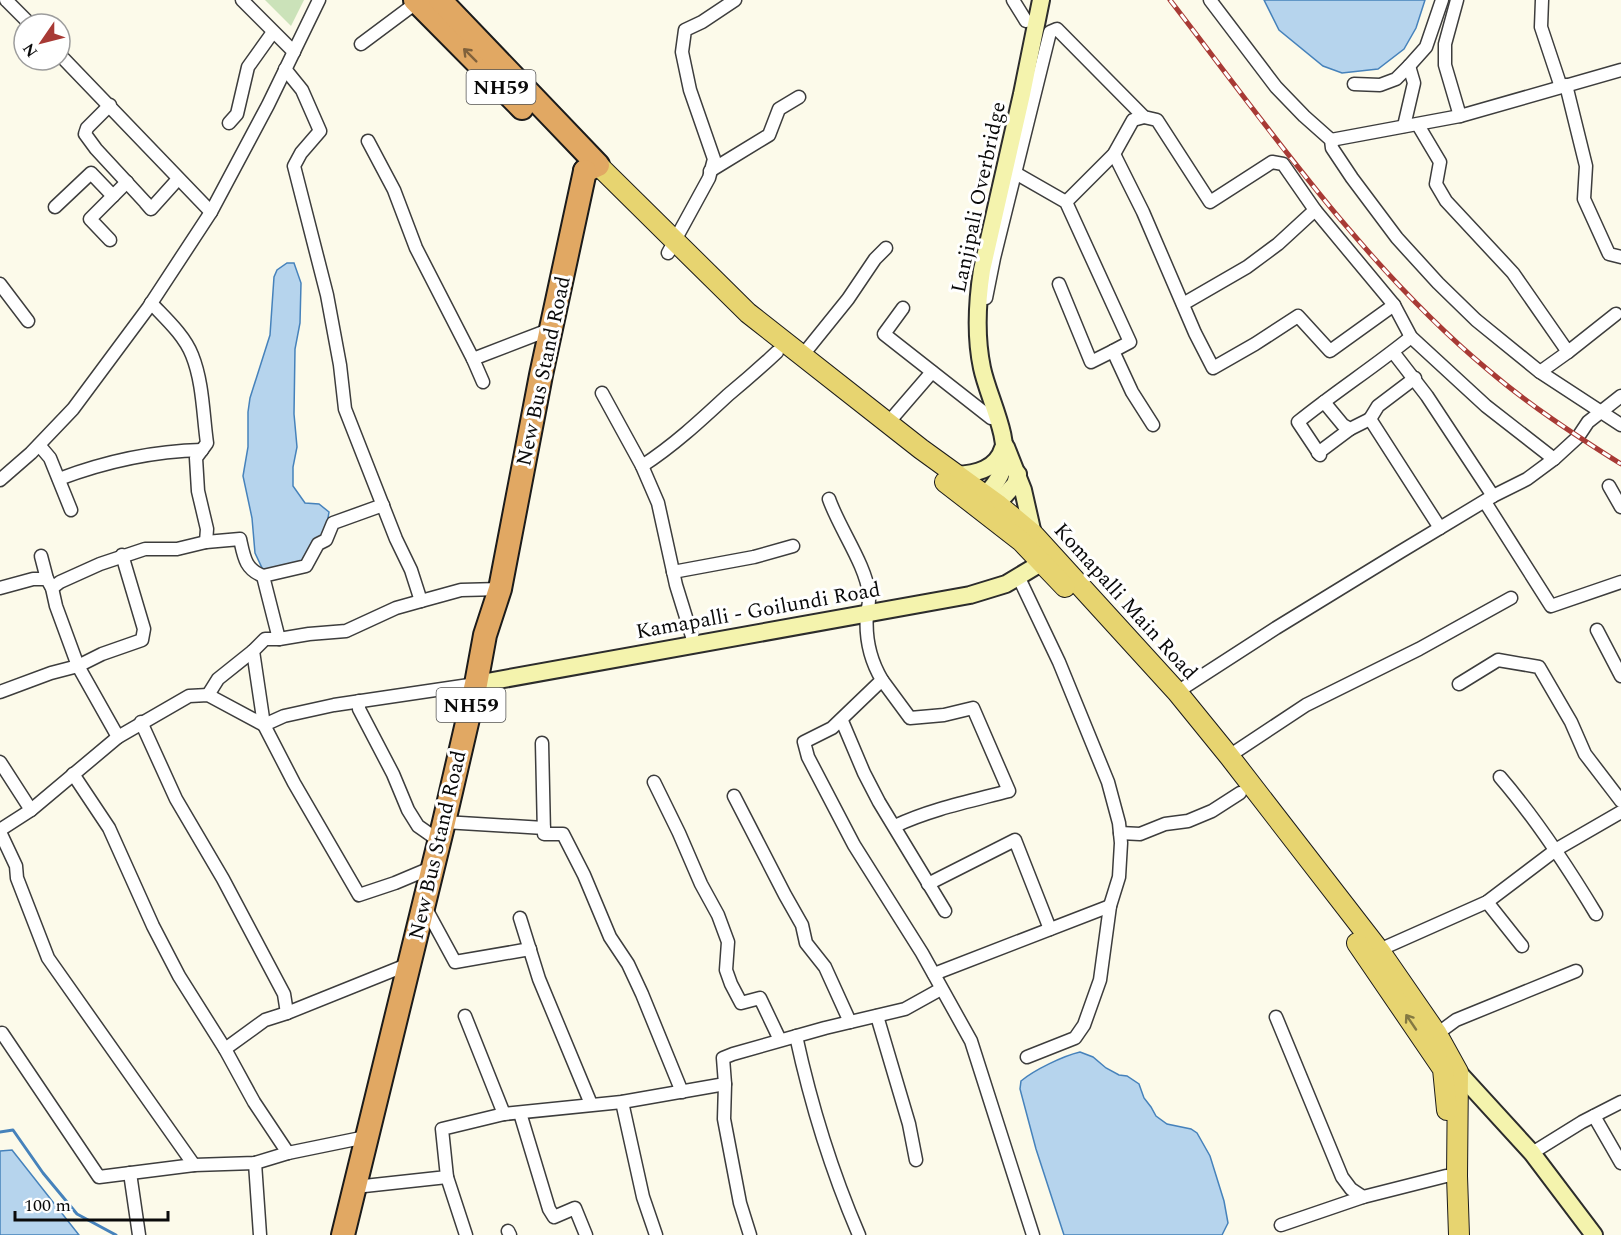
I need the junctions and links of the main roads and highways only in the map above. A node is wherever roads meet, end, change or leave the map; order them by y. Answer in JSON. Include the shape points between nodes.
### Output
{"nodes":[{"id":1,"x":440,"y":0,"type":"edge"},
{"id":2,"x":418,"y":1,"type":"edge"},
{"id":3,"x":591,"y":168,"type":"junction"},
{"id":4,"x":671,"y":247,"type":"junction"},
{"id":5,"x":986,"y":502,"type":"junction"},
{"id":6,"x":1450,"y":1071,"type":"junction"},
{"id":7,"x":1452,"y":1176,"type":"junction"},
{"id":8,"x":343,"y":1235,"type":"edge"},
{"id":9,"x":1453,"y":1235,"type":"edge"},
{"id":10,"x":1460,"y":1235,"type":"edge"}],
"edges":[{"from":1,"to":3,"type":"highway","number":"NH59"},
{"from":3,"to":2,"type":"highway","number":"NH59","one_way":true},
{"from":3,"to":4,"type":"main road"},
{"from":3,"to":8,"type":"highway","name":"New Bus Stand Road","number":"NH59","via":[[551,329],[500,589],[485,635]]},
{"from":4,"to":5,"type":"main road","name":"Komapalli Main Road"},
{"from":4,"to":5,"type":"main road","via":[[732,314],[777,352]]},
{"from":6,"to":5,"type":"main road","one_way":true,"via":[[1359,945],[1212,755],[1127,652]]},
{"from":5,"to":6,"type":"main road","name":"Komapalli Main Road","via":[[1033,534],[1177,692],[1379,950],[1437,1034]]},
{"from":6,"to":7,"type":"main road"},
{"from":7,"to":9,"type":"main road"},
{"from":7,"to":10,"type":"main road"}]}
